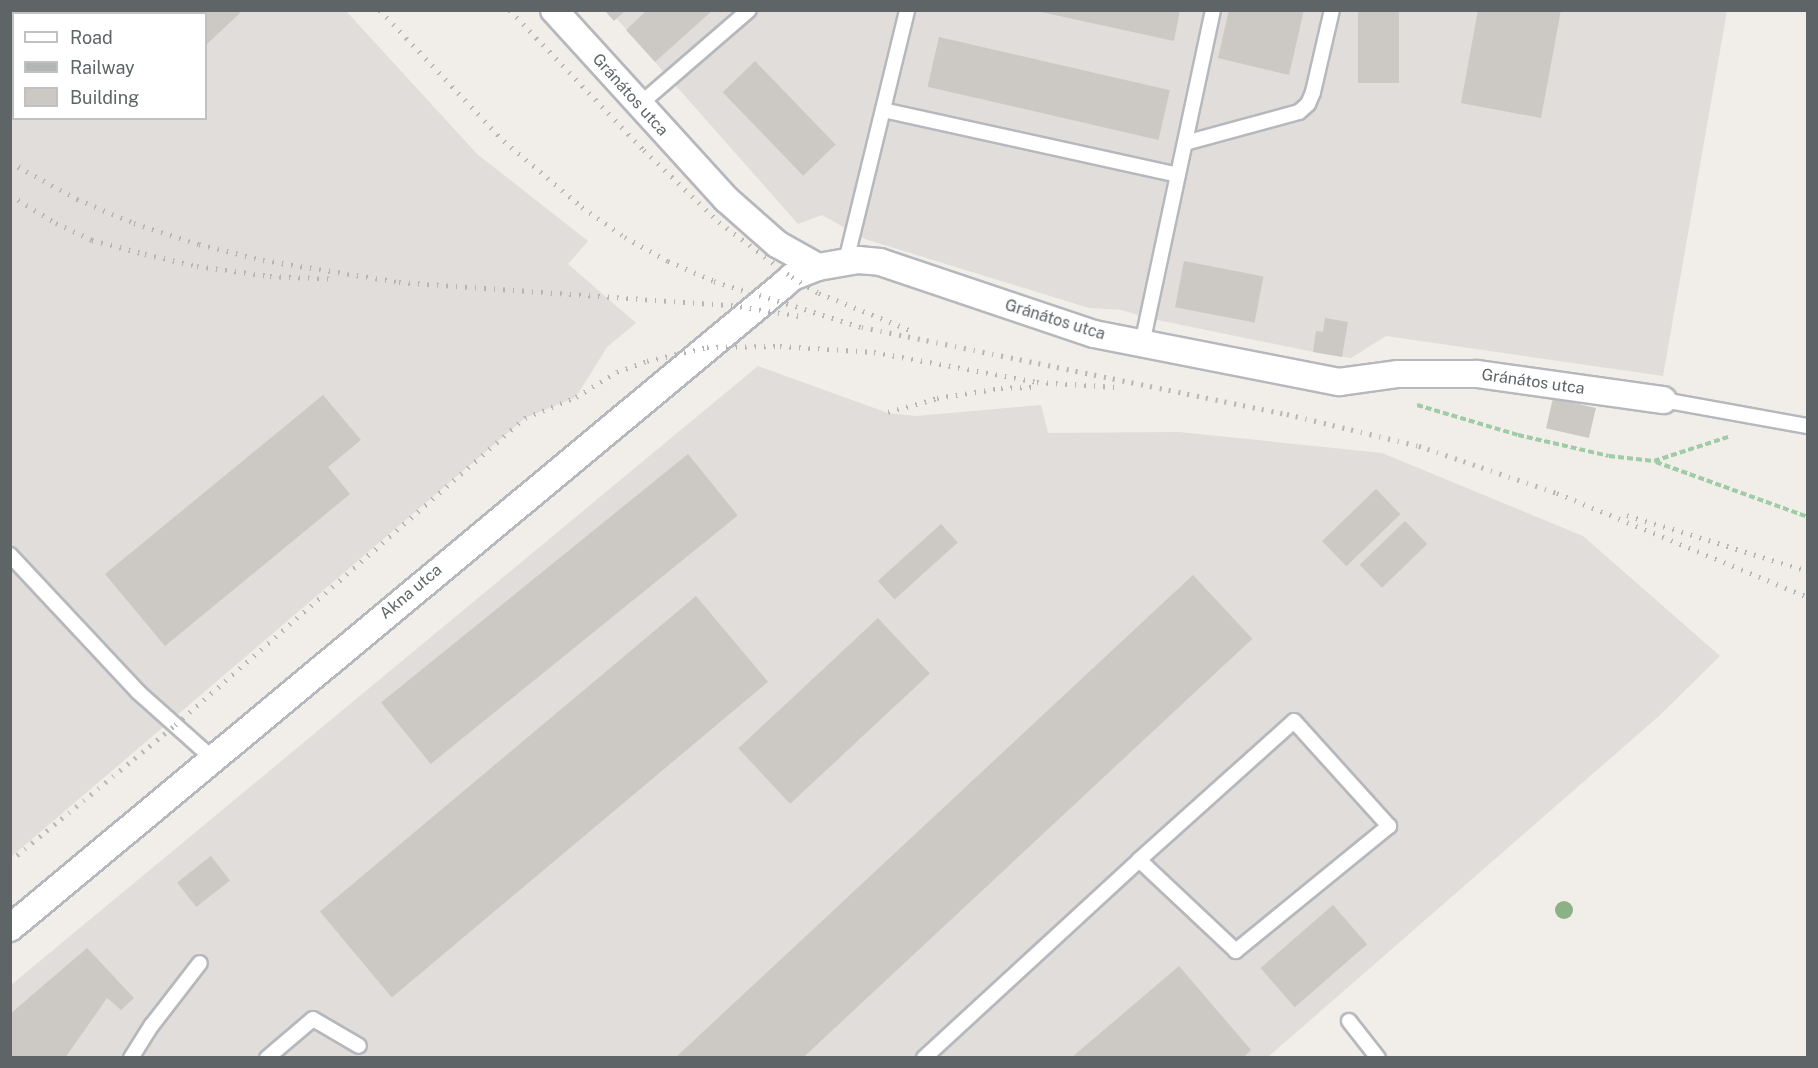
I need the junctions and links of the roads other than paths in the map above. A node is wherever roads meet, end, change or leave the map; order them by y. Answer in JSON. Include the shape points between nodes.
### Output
{"nodes":[{"id":1,"x":554,"y":10,"type":"edge"},
{"id":2,"x":749,"y":10,"type":"edge"},
{"id":3,"x":907,"y":10,"type":"edge"},
{"id":4,"x":1213,"y":10,"type":"edge"},
{"id":5,"x":1332,"y":10,"type":"edge"},
{"id":6,"x":639,"y":105,"type":"junction"},
{"id":7,"x":883,"y":110,"type":"junction"},
{"id":8,"x":1185,"y":143,"type":"junction"},
{"id":9,"x":1178,"y":175,"type":"junction"},
{"id":10,"x":846,"y":261,"type":"junction"},
{"id":11,"x":818,"y":267,"type":"junction"},
{"id":12,"x":1142,"y":344,"type":"junction"},
{"id":13,"x":1663,"y":400,"type":"joint"},
{"id":14,"x":1808,"y":426,"type":"edge"},
{"id":15,"x":10,"y":555,"type":"edge"},
{"id":16,"x":212,"y":758,"type":"junction"},
{"id":17,"x":1139,"y":860,"type":"junction"},
{"id":18,"x":10,"y":928,"type":"edge"},
{"id":19,"x":200,"y":963,"type":"dead end"},
{"id":20,"x":1349,"y":1021,"type":"dead end"},
{"id":21,"x":359,"y":1046,"type":"dead end"},
{"id":22,"x":131,"y":1058,"type":"edge"},
{"id":23,"x":267,"y":1058,"type":"edge"},
{"id":24,"x":924,"y":1058,"type":"edge"},
{"id":25,"x":1378,"y":1058,"type":"edge"}],
"edges":[{"from":1,"to":6,"type":"street","name":"Gránátos utca"},
{"from":2,"to":6,"type":"lane"},
{"from":3,"to":7,"type":"lane"},
{"from":4,"to":8,"type":"lane"},
{"from":5,"to":8,"type":"lane","via":[[1308,104],[1285,117]]},
{"from":6,"to":11,"type":"street","name":"Gránátos utca","via":[[752,223],[777,244]]},
{"from":7,"to":9,"type":"lane"},
{"from":7,"to":10,"type":"lane"},
{"from":8,"to":9,"type":"lane"},
{"from":9,"to":12,"type":"lane"},
{"from":10,"to":11,"type":"street","name":"Gránátos utca"},
{"from":10,"to":12,"type":"street","name":"Gránátos utca","via":[[880,262],[1094,334]]},
{"from":11,"to":16,"type":"street","name":"Akna utca","via":[[792,277]]},
{"from":12,"to":13,"type":"street","name":"Gránátos utca","via":[[1339,382],[1398,374],[1477,374]]},
{"from":13,"to":14,"type":"lane"},
{"from":15,"to":16,"type":"lane","via":[[138,692]]},
{"from":16,"to":18,"type":"street","name":"Akna utca"},
{"from":17,"to":17,"type":"lane","via":[[1294,721],[1389,826],[1236,951]]},
{"from":17,"to":24,"type":"lane"},
{"from":19,"to":22,"type":"lane"},
{"from":20,"to":25,"type":"lane"},
{"from":21,"to":23,"type":"lane","via":[[313,1019]]}]}
